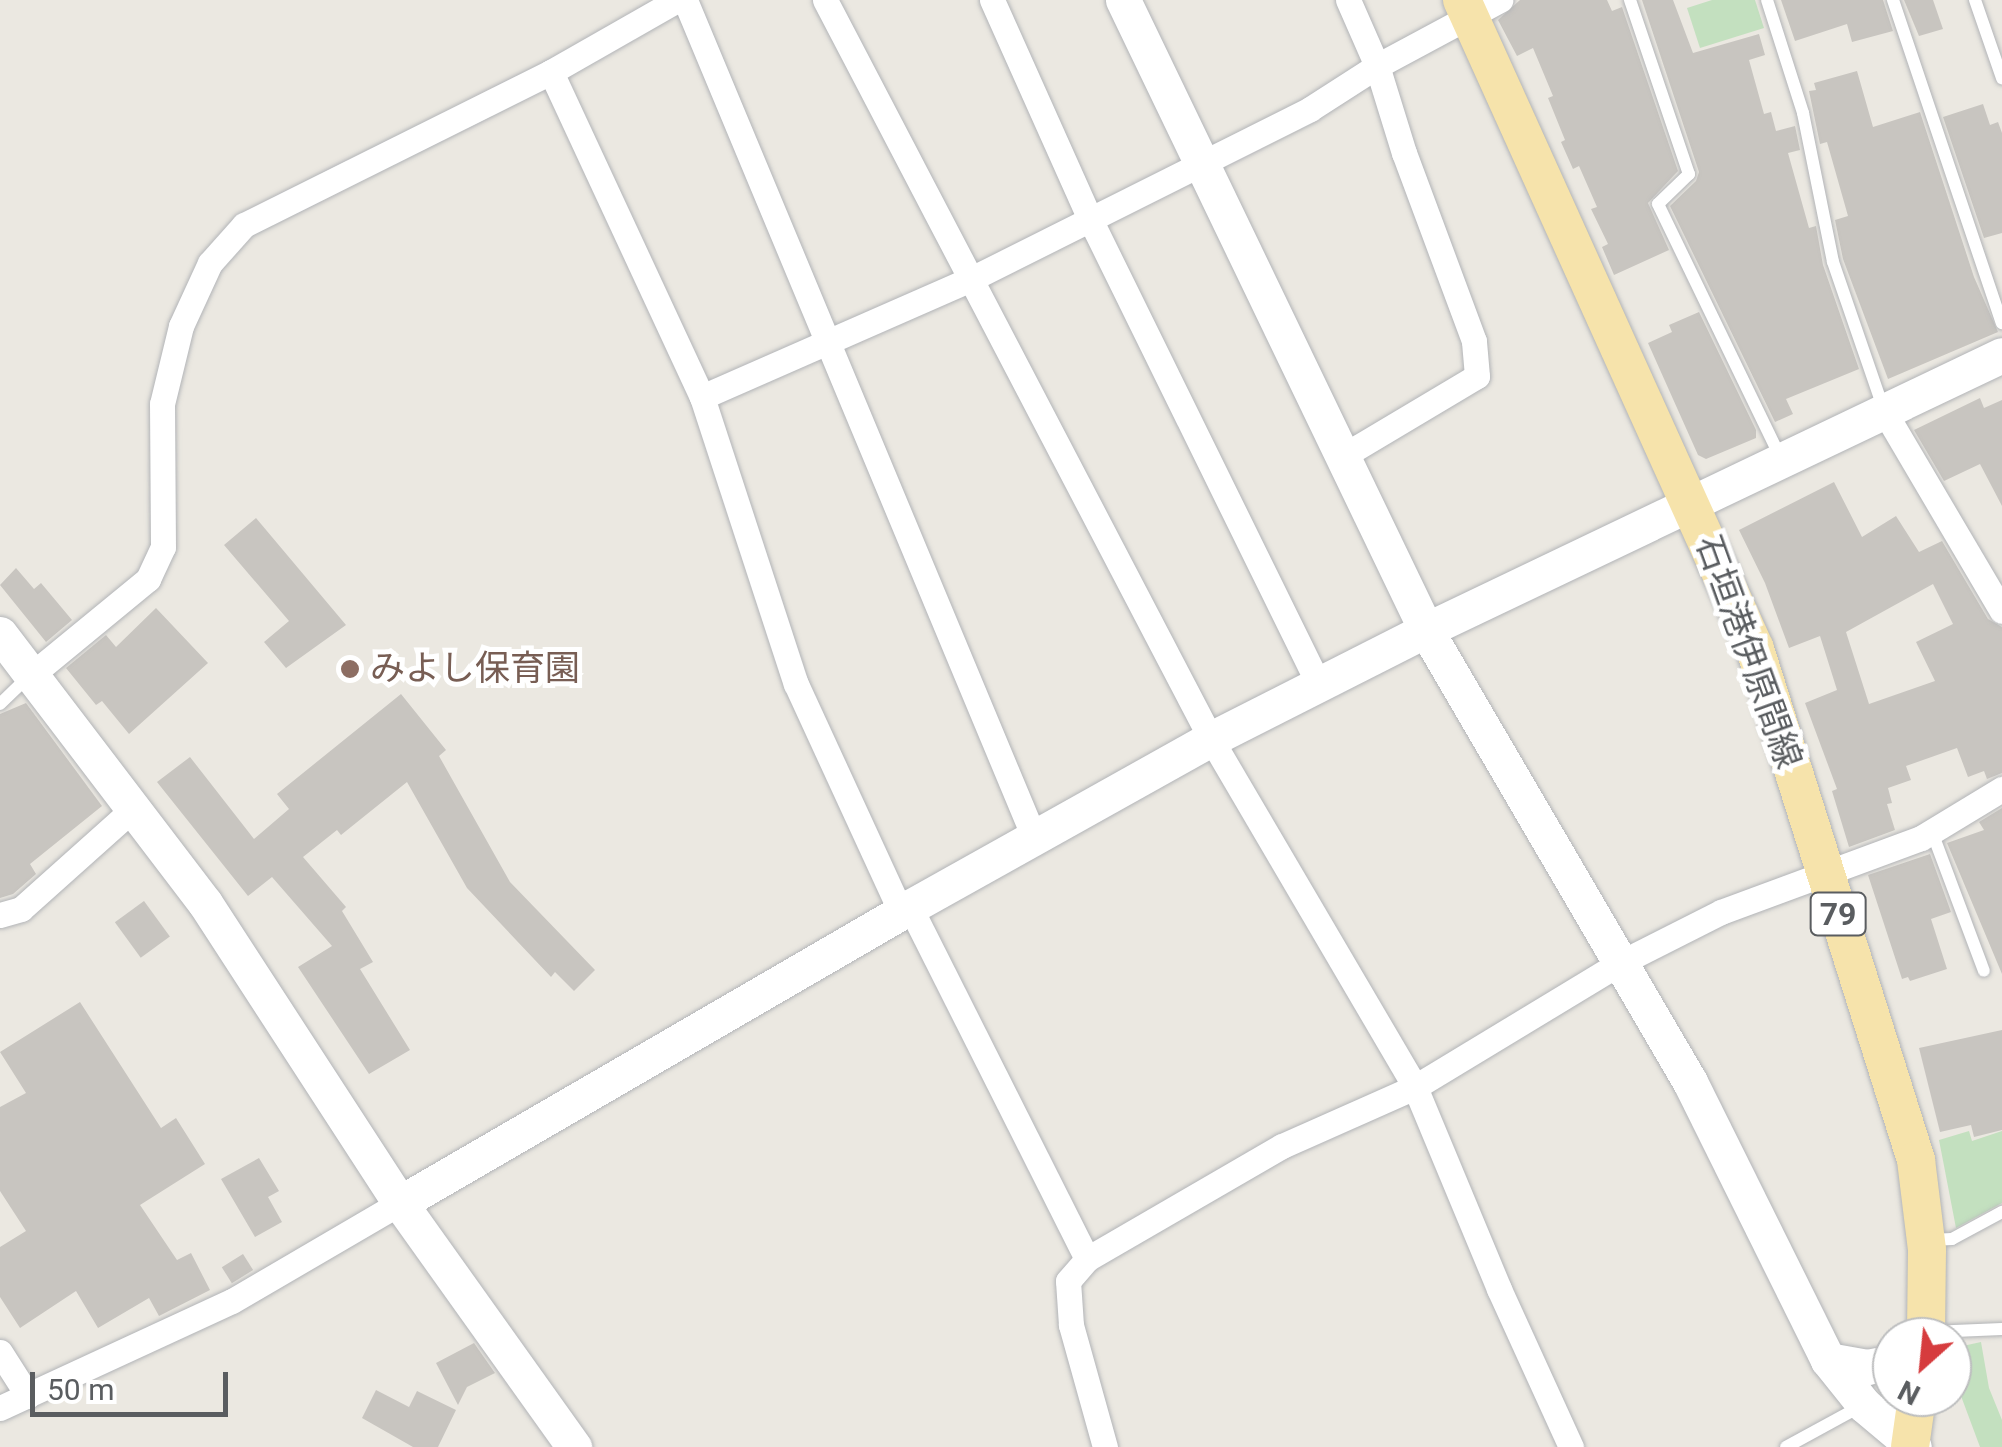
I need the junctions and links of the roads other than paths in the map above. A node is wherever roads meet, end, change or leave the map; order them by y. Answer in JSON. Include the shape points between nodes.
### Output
{"nodes":[{"id":1,"x":677,"y":0,"type":"edge"},
{"id":2,"x":684,"y":0,"type":"edge"},
{"id":3,"x":825,"y":0,"type":"edge"},
{"id":4,"x":992,"y":0,"type":"edge"},
{"id":5,"x":1122,"y":0,"type":"edge"},
{"id":6,"x":1348,"y":0,"type":"edge"},
{"id":7,"x":1630,"y":0,"type":"edge"},
{"id":8,"x":1766,"y":0,"type":"edge"},
{"id":9,"x":1893,"y":0,"type":"edge"},
{"id":10,"x":1975,"y":0,"type":"edge"},
{"id":11,"x":1477,"y":6,"type":"edge"},
{"id":12,"x":1377,"y":66,"type":"junction"},
{"id":13,"x":551,"y":72,"type":"junction"},
{"id":14,"x":2002,"y":78,"type":"edge"},
{"id":15,"x":1201,"y":164,"type":"junction"},
{"id":16,"x":1090,"y":220,"type":"junction"},
{"id":17,"x":973,"y":278,"type":"junction"},
{"id":18,"x":2002,"y":323,"type":"edge"},
{"id":19,"x":829,"y":341,"type":"junction"},
{"id":20,"x":2002,"y":355,"type":"edge"},
{"id":21,"x":702,"y":397,"type":"junction"},
{"id":22,"x":1884,"y":411,"type":"junction"},
{"id":23,"x":1344,"y":456,"type":"junction"},
{"id":24,"x":1782,"y":461,"type":"junction"},
{"id":25,"x":1692,"y":504,"type":"junction"},
{"id":26,"x":2002,"y":610,"type":"edge"},
{"id":27,"x":1426,"y":630,"type":"junction"},
{"id":28,"x":0,"y":634,"type":"edge"},
{"id":29,"x":30,"y":676,"type":"junction"},
{"id":30,"x":1319,"y":685,"type":"junction"},
{"id":31,"x":0,"y":704,"type":"edge"},
{"id":32,"x":1212,"y":739,"type":"junction"},
{"id":33,"x":2002,"y":790,"type":"edge"},
{"id":34,"x":133,"y":809,"type":"junction"},
{"id":35,"x":1932,"y":832,"type":"junction"},
{"id":36,"x":1034,"y":837,"type":"junction"},
{"id":37,"x":1825,"y":871,"type":"junction"},
{"id":38,"x":906,"y":909,"type":"junction"},
{"id":39,"x":0,"y":914,"type":"edge"},
{"id":40,"x":1620,"y":963,"type":"junction"},
{"id":41,"x":1984,"y":970,"type":"dead end"},
{"id":42,"x":1415,"y":1087,"type":"junction"},
{"id":43,"x":400,"y":1202,"type":"junction"},
{"id":44,"x":2002,"y":1212,"type":"edge"},
{"id":45,"x":1926,"y":1240,"type":"junction"},
{"id":46,"x":1088,"y":1259,"type":"junction"},
{"id":47,"x":1926,"y":1317,"type":"edge"},
{"id":48,"x":2002,"y":1329,"type":"edge"},
{"id":49,"x":1972,"y":1331,"type":"edge"},
{"id":50,"x":0,"y":1352,"type":"edge"},
{"id":51,"x":1828,"y":1360,"type":"junction"},
{"id":52,"x":1872,"y":1366,"type":"edge"},
{"id":53,"x":28,"y":1396,"type":"junction"},
{"id":54,"x":1864,"y":1405,"type":"junction"},
{"id":55,"x":0,"y":1408,"type":"edge"},
{"id":56,"x":1915,"y":1417,"type":"edge"},
{"id":57,"x":1911,"y":1446,"type":"edge"},
{"id":58,"x":574,"y":1447,"type":"edge"},
{"id":59,"x":1105,"y":1447,"type":"edge"},
{"id":60,"x":1572,"y":1447,"type":"edge"},
{"id":61,"x":1786,"y":1447,"type":"edge"}],
"edges":[{"from":1,"to":13,"type":"street"},
{"from":2,"to":19,"type":"street"},
{"from":3,"to":17,"type":"street"},
{"from":4,"to":16,"type":"street"},
{"from":5,"to":15,"type":"street"},
{"from":6,"to":12,"type":"street"},
{"from":7,"to":24,"type":"lane","via":[[1689,174],[1658,204]]},
{"from":8,"to":22,"type":"lane","via":[[1803,113],[1832,262]]},
{"from":9,"to":18,"type":"lane"},
{"from":10,"to":14,"type":"lane"},
{"from":11,"to":12,"type":"street"},
{"from":11,"to":25,"type":"main road","name":"石垣港伊原間線","number":"79"},
{"from":12,"to":15,"type":"street"},
{"from":12,"to":23,"type":"street","via":[[1474,341],[1477,376]]},
{"from":13,"to":21,"type":"street"},
{"from":13,"to":29,"type":"street","via":[[244,225],[210,264],[181,326],[162,404],[163,547],[148,579]]},
{"from":15,"to":16,"type":"street"},
{"from":15,"to":23,"type":"street"},
{"from":16,"to":17,"type":"street"},
{"from":16,"to":30,"type":"street"},
{"from":17,"to":19,"type":"street"},
{"from":17,"to":32,"type":"street"},
{"from":19,"to":21,"type":"street"},
{"from":19,"to":36,"type":"street"},
{"from":20,"to":22,"type":"street"},
{"from":21,"to":38,"type":"street","via":[[796,684]]},
{"from":22,"to":24,"type":"street"},
{"from":22,"to":26,"type":"street"},
{"from":23,"to":27,"type":"street"},
{"from":24,"to":25,"type":"street"},
{"from":25,"to":27,"type":"street"},
{"from":25,"to":37,"type":"main road","name":"石垣港伊原間線","number":"79","via":[[1755,649]]},
{"from":27,"to":30,"type":"street"},
{"from":27,"to":40,"type":"street"},
{"from":28,"to":29,"type":"street"},
{"from":29,"to":31,"type":"lane"},
{"from":29,"to":34,"type":"street"},
{"from":30,"to":32,"type":"street"},
{"from":32,"to":36,"type":"street"},
{"from":32,"to":42,"type":"street"},
{"from":33,"to":35,"type":"street"},
{"from":34,"to":39,"type":"street","via":[[21,909]]},
{"from":34,"to":43,"type":"street","via":[[205,903]]},
{"from":35,"to":37,"type":"street"},
{"from":35,"to":41,"type":"lane"},
{"from":36,"to":38,"type":"street"},
{"from":37,"to":40,"type":"street","via":[[1721,912]]},
{"from":37,"to":45,"type":"main road","name":"石垣港伊原間線","number":"79","via":[[1916,1160]]},
{"from":38,"to":43,"type":"street"},
{"from":38,"to":46,"type":"street"},
{"from":40,"to":42,"type":"street"},
{"from":40,"to":51,"type":"street","via":[[1690,1082]]},
{"from":42,"to":46,"type":"street","via":[[1282,1146]]},
{"from":42,"to":60,"type":"street"},
{"from":43,"to":53,"type":"street","via":[[232,1301]]},
{"from":43,"to":58,"type":"street"},
{"from":44,"to":45,"type":"lane","via":[[1952,1239]]},
{"from":45,"to":47,"type":"main road","name":"石垣港伊原間線","number":"79"},
{"from":46,"to":59,"type":"street","via":[[1068,1280],[1071,1325]]},
{"from":48,"to":49,"type":"lane"},
{"from":50,"to":53,"type":"street"},
{"from":51,"to":52,"type":"street"},
{"from":51,"to":54,"type":"street"},
{"from":53,"to":55,"type":"street"},
{"from":54,"to":57,"type":"street"},
{"from":54,"to":61,"type":"lane"},
{"from":56,"to":57,"type":"main road"}]}
